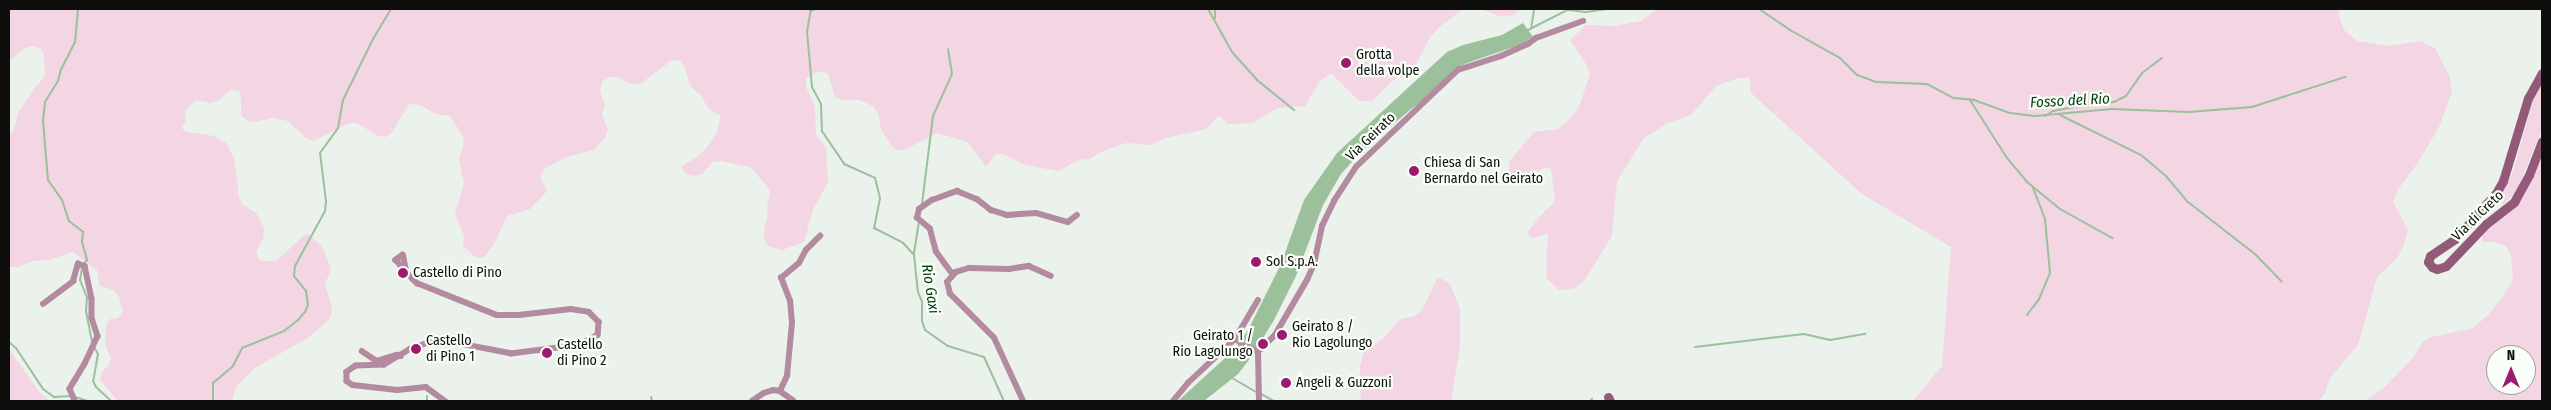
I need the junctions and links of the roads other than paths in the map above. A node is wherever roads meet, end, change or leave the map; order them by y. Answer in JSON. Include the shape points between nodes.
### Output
{"nodes":[{"id":1,"x":1583,"y":21,"type":"dead end"},
{"id":2,"x":2542,"y":73,"type":"edge"},
{"id":3,"x":2542,"y":141,"type":"edge"},
{"id":4,"x":1077,"y":215,"type":"dead end"},
{"id":5,"x":820,"y":236,"type":"dead end"},
{"id":6,"x":406,"y":271,"type":"dead end"},
{"id":7,"x":952,"y":274,"type":"junction"},
{"id":8,"x":1051,"y":276,"type":"dead end"},
{"id":9,"x":1258,"y":300,"type":"dead end"},
{"id":10,"x":43,"y":304,"type":"dead end"},
{"id":11,"x":1237,"y":340,"type":"junction"},
{"id":12,"x":362,"y":351,"type":"dead end"},
{"id":13,"x":1257,"y":352,"type":"junction"},
{"id":14,"x":401,"y":356,"type":"junction"},
{"id":15,"x":780,"y":391,"type":"junction"},
{"id":16,"x":793,"y":400,"type":"dead end"},
{"id":17,"x":75,"y":401,"type":"edge"},
{"id":18,"x":445,"y":401,"type":"edge"},
{"id":19,"x":752,"y":401,"type":"edge"},
{"id":20,"x":1023,"y":401,"type":"edge"},
{"id":21,"x":1173,"y":401,"type":"edge"},
{"id":22,"x":1259,"y":401,"type":"edge"}],
"edges":[{"from":1,"to":13,"type":"street","name":"Via Geirato","via":[[1536,38],[1501,56],[1458,70],[1356,167],[1322,226],[1307,280],[1275,335]]},
{"from":2,"to":3,"type":"main road","name":"Via di Creto","via":[[2528,98],[2503,181],[2455,239],[2430,256],[2428,262],[2432,267],[2446,266],[2486,224],[2514,202]]},
{"from":4,"to":7,"type":"street","via":[[1068,222],[1036,213],[1007,215],[957,191],[932,200],[919,210],[917,218],[933,233],[936,252]]},
{"from":5,"to":15,"type":"street","via":[[799,263],[781,278],[790,301],[792,323],[787,376]]},
{"from":6,"to":14,"type":"street","via":[[417,283],[497,315],[519,316],[556,309],[584,310],[595,316],[600,328],[592,340],[576,346],[512,354],[460,344],[428,343]]},
{"from":7,"to":8,"type":"street","via":[[967,268],[1029,266]]},
{"from":7,"to":20,"type":"street","via":[[947,282],[948,292],[994,338]]},
{"from":9,"to":11,"type":"street"},
{"from":10,"to":17,"type":"street","via":[[68,286],[77,267],[83,265],[92,298],[92,318],[98,333],[97,341],[70,392]]},
{"from":11,"to":13,"type":"street"},
{"from":11,"to":21,"type":"street","via":[[1188,383]]},
{"from":12,"to":14,"type":"street","via":[[370,358]]},
{"from":13,"to":22,"type":"street"},
{"from":14,"to":18,"type":"street","via":[[384,366],[352,367],[347,372],[347,381],[357,386],[397,390],[426,387]]},
{"from":15,"to":16,"type":"street"},
{"from":15,"to":19,"type":"street","via":[[764,393]]}]}
